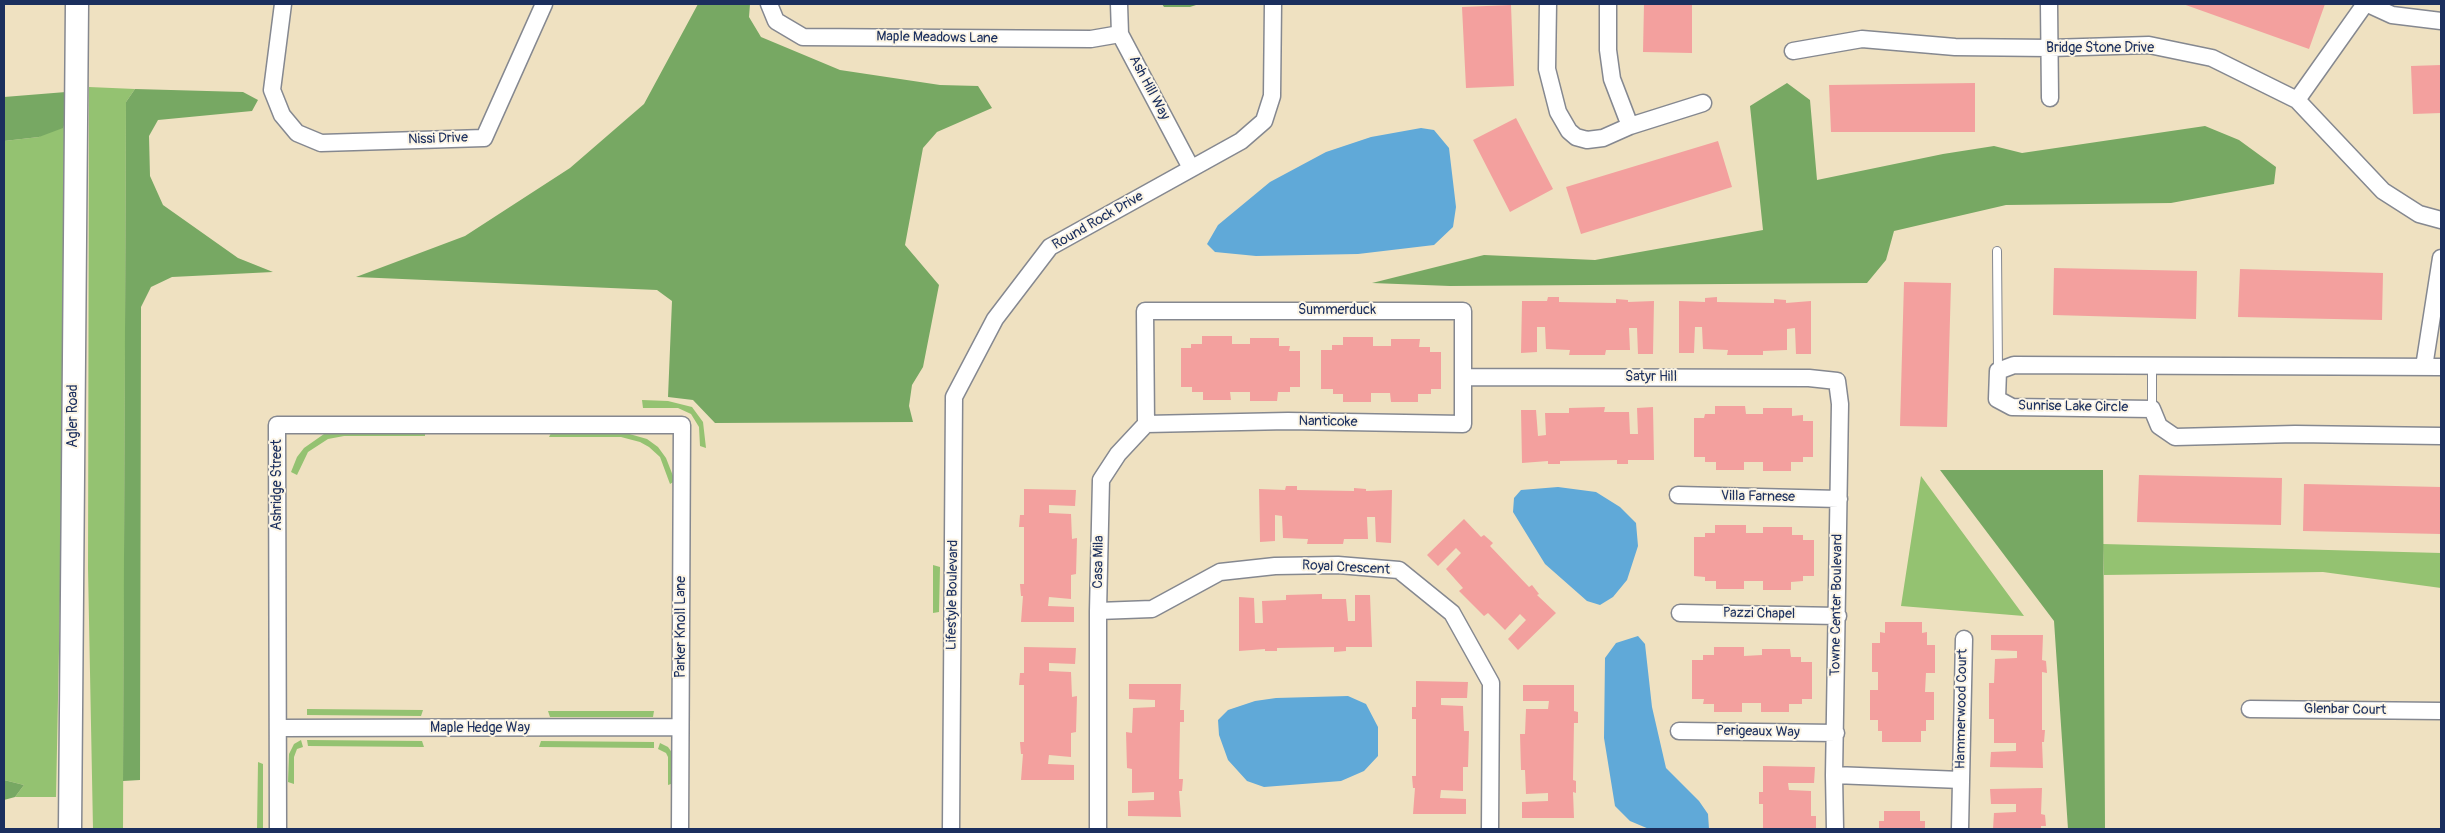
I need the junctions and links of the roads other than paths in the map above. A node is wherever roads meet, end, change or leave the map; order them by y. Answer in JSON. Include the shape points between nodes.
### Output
{"nodes":[{"id":1,"x":77,"y":4,"type":"edge"},
{"id":2,"x":283,"y":4,"type":"edge"},
{"id":3,"x":544,"y":4,"type":"edge"},
{"id":4,"x":769,"y":4,"type":"edge"},
{"id":5,"x":1120,"y":4,"type":"edge"},
{"id":6,"x":1273,"y":4,"type":"edge"},
{"id":7,"x":1548,"y":4,"type":"edge"},
{"id":8,"x":1608,"y":4,"type":"edge"},
{"id":9,"x":2049,"y":4,"type":"edge"},
{"id":10,"x":2366,"y":4,"type":"edge"},
{"id":11,"x":2441,"y":21,"type":"edge"},
{"id":12,"x":1120,"y":34,"type":"junction"},
{"id":13,"x":2050,"y":48,"type":"junction"},
{"id":14,"x":1793,"y":51,"type":"dead end"},
{"id":15,"x":2050,"y":98,"type":"dead end"},
{"id":16,"x":2297,"y":100,"type":"junction"},
{"id":17,"x":1703,"y":103,"type":"dead end"},
{"id":18,"x":1630,"y":126,"type":"junction"},
{"id":19,"x":1191,"y":168,"type":"junction"},
{"id":20,"x":2441,"y":220,"type":"edge"},
{"id":21,"x":1997,"y":251,"type":"dead end"},
{"id":22,"x":2441,"y":258,"type":"edge"},
{"id":23,"x":2152,"y":364,"type":"junction"},
{"id":24,"x":972,"y":365,"type":"joint"},
{"id":25,"x":2424,"y":367,"type":"junction"},
{"id":26,"x":2441,"y":367,"type":"edge"},
{"id":27,"x":1998,"y":372,"type":"junction"},
{"id":28,"x":1464,"y":378,"type":"junction"},
{"id":29,"x":1837,"y":382,"type":"joint"},
{"id":30,"x":2152,"y":409,"type":"junction"},
{"id":31,"x":1146,"y":424,"type":"junction"},
{"id":32,"x":682,"y":425,"type":"joint"},
{"id":33,"x":2441,"y":436,"type":"edge"},
{"id":34,"x":1678,"y":495,"type":"dead end"},
{"id":35,"x":1839,"y":499,"type":"junction"},
{"id":36,"x":1098,"y":612,"type":"junction"},
{"id":37,"x":1680,"y":613,"type":"dead end"},
{"id":38,"x":1838,"y":616,"type":"junction"},
{"id":39,"x":1964,"y":639,"type":"dead end"},
{"id":40,"x":2250,"y":709,"type":"dead end"},
{"id":41,"x":2441,"y":711,"type":"edge"},
{"id":42,"x":680,"y":727,"type":"junction"},
{"id":43,"x":279,"y":728,"type":"junction"},
{"id":44,"x":1679,"y":731,"type":"dead end"},
{"id":45,"x":1836,"y":733,"type":"junction"},
{"id":46,"x":1834,"y":776,"type":"junction"},
{"id":47,"x":1961,"y":780,"type":"junction"},
{"id":48,"x":70,"y":829,"type":"edge"},
{"id":49,"x":278,"y":829,"type":"edge"},
{"id":50,"x":680,"y":829,"type":"edge"},
{"id":51,"x":951,"y":829,"type":"edge"},
{"id":52,"x":1098,"y":829,"type":"edge"},
{"id":53,"x":1490,"y":829,"type":"edge"},
{"id":54,"x":1835,"y":829,"type":"edge"},
{"id":55,"x":1960,"y":829,"type":"edge"}],
"edges":[{"from":1,"to":48,"type":"main road","name":"Agler Road"},
{"from":2,"to":3,"type":"street","name":"Nissi Drive","via":[[272,90],[282,115],[297,133],[320,143],[484,138]]},
{"from":4,"to":12,"type":"street","name":"Maple Meadows Lane","via":[[776,22],[803,37],[1091,40]]},
{"from":5,"to":12,"type":"street","name":"Ash Hill Way"},
{"from":6,"to":19,"type":"street","name":"Round Rock Drive","via":[[1272,96],[1264,121],[1241,141]]},
{"from":7,"to":18,"type":"street","via":[[1548,69],[1558,112],[1569,131],[1587,140],[1603,138]]},
{"from":8,"to":18,"type":"street","via":[[1612,79]]},
{"from":9,"to":13,"type":"street"},
{"from":10,"to":11,"type":"street","via":[[2392,14]]},
{"from":10,"to":16,"type":"street"},
{"from":12,"to":19,"type":"street","name":"Ash Hill Way"},
{"from":13,"to":14,"type":"street","name":"Bridge Stone Drive","via":[[1955,47],[1862,39]]},
{"from":13,"to":15,"type":"street"},
{"from":13,"to":16,"type":"street","name":"Bridge Stone Drive","via":[[2149,45],[2212,58]]},
{"from":16,"to":20,"type":"street","name":"Bridge Stone Drive","via":[[2383,191],[2419,214]]},
{"from":17,"to":18,"type":"street"},
{"from":19,"to":24,"type":"street","name":"Round Rock Drive","via":[[1050,247],[995,319]]},
{"from":21,"to":27,"type":"lane"},
{"from":22,"to":25,"type":"street"},
{"from":23,"to":25,"type":"street"},
{"from":23,"to":27,"type":"street","via":[[2014,365]]},
{"from":23,"to":30,"type":"lane"},
{"from":24,"to":51,"type":"street","name":"Lifestyle Boulevard","via":[[954,396]]},
{"from":25,"to":26,"type":"street"},
{"from":27,"to":30,"type":"street","name":"Sunrise Lake Circle","via":[[1997,399],[2012,407]]},
{"from":28,"to":29,"type":"street","name":"Satyr Hill","via":[[1809,378]]},
{"from":28,"to":31,"type":"street","name":"Nanticoke","via":[[1463,424]]},
{"from":28,"to":31,"type":"street","name":"Summerduck","via":[[1463,311],[1145,311]]},
{"from":29,"to":35,"type":"street","name":"Towne Center Boulevard","via":[[1840,404]]},
{"from":30,"to":33,"type":"street","via":[[2159,426],[2174,437],[2295,434]]},
{"from":31,"to":36,"type":"street","name":"Casa Mila","via":[[1118,454],[1101,480]]},
{"from":32,"to":42,"type":"street","name":"Parker Knoll Lane"},
{"from":32,"to":43,"type":"street","name":"Ashridge Street","via":[[277,425]]},
{"from":34,"to":35,"type":"street","name":"Villa Farnese"},
{"from":35,"to":38,"type":"street","name":"Towne Center Boulevard"},
{"from":36,"to":52,"type":"street","name":"Casa Mila"},
{"from":36,"to":53,"type":"street","name":"Royal Crescent","via":[[1152,609],[1220,572],[1276,566],[1338,565],[1399,570],[1452,613],[1492,683]]},
{"from":37,"to":38,"type":"street","name":"Pazzi Chapel"},
{"from":38,"to":45,"type":"street","name":"Towne Center Boulevard"},
{"from":39,"to":47,"type":"street","name":"Hammerwood Court"},
{"from":40,"to":41,"type":"street","name":"Glenbar Court"},
{"from":42,"to":43,"type":"street","name":"Maple Hedge Way"},
{"from":42,"to":50,"type":"street","name":"Parker Knoll Lane"},
{"from":43,"to":49,"type":"street","name":"Ashridge Street"},
{"from":44,"to":45,"type":"street","name":"Perigeaux Way"},
{"from":45,"to":46,"type":"street","name":"Towne Center Boulevard"},
{"from":46,"to":47,"type":"street","name":"Hammerwood Court"},
{"from":46,"to":54,"type":"street","name":"Towne Center Boulevard"},
{"from":47,"to":55,"type":"street","name":"Hammerwood Court"}]}
